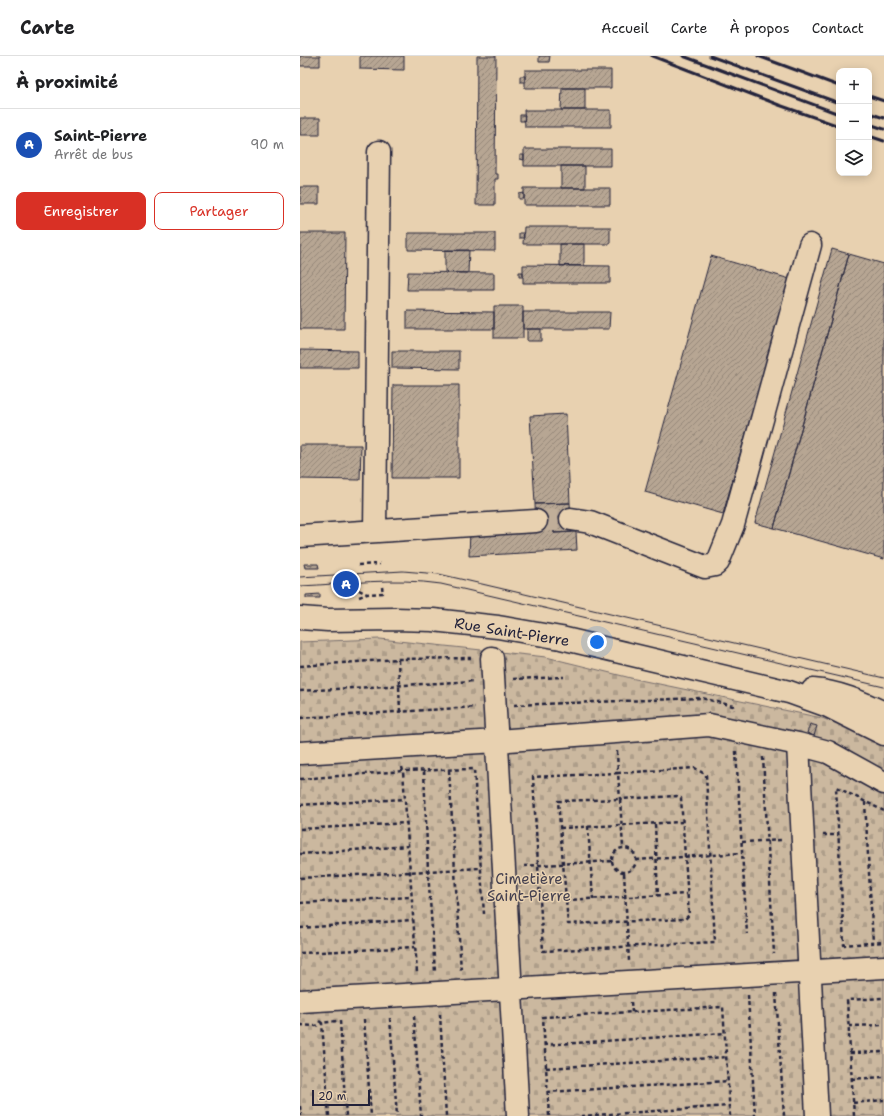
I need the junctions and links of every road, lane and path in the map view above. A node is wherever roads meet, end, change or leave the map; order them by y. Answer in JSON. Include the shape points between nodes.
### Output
{"nodes":[{"id":1,"x":379,"y":152,"type":"dead end"},
{"id":2,"x":810,"y":245,"type":"dead end"},
{"id":3,"x":571,"y":519,"type":"tunnel mouth"},
{"id":4,"x":536,"y":521,"type":"tunnel mouth"},
{"id":5,"x":375,"y":531,"type":"junction"},
{"id":6,"x":300,"y":536,"type":"edge"},
{"id":7,"x":380,"y":564,"type":"dead end"},
{"id":8,"x":358,"y":565,"type":"dead end"},
{"id":9,"x":382,"y":587,"type":"dead end"},
{"id":10,"x":359,"y":590,"type":"dead end"},
{"id":11,"x":367,"y":594,"type":"junction"},
{"id":12,"x":359,"y":597,"type":"dead end"},
{"id":13,"x":300,"y":618,"type":"edge"},
{"id":14,"x":328,"y":620,"type":"junction"},
{"id":15,"x":300,"y":624,"type":"edge"},
{"id":16,"x":492,"y":658,"type":"joint"},
{"id":17,"x":398,"y":660,"type":"junction"},
{"id":18,"x":300,"y":666,"type":"edge"},
{"id":19,"x":564,"y":677,"type":"dead end"},
{"id":20,"x":492,"y":680,"type":"junction"},
{"id":21,"x":398,"y":685,"type":"junction"},
{"id":22,"x":764,"y":685,"type":"junction"},
{"id":23,"x":300,"y":691,"type":"edge"},
{"id":24,"x":494,"y":706,"type":"junction"},
{"id":25,"x":400,"y":712,"type":"junction"},
{"id":26,"x":884,"y":714,"type":"edge"},
{"id":27,"x":300,"y":718,"type":"edge"},
{"id":28,"x":734,"y":731,"type":"junction"},
{"id":29,"x":615,"y":732,"type":"junction"},
{"id":30,"x":884,"y":734,"type":"edge"},
{"id":31,"x":761,"y":736,"type":"junction"},
{"id":32,"x":497,"y":741,"type":"junction"},
{"id":33,"x":798,"y":744,"type":"junction"},
{"id":34,"x":401,"y":747,"type":"junction"},
{"id":35,"x":300,"y":753,"type":"edge"},
{"id":36,"x":449,"y":770,"type":"junction"},
{"id":37,"x":403,"y":771,"type":"junction"},
{"id":38,"x":424,"y":771,"type":"junction"},
{"id":39,"x":618,"y":772,"type":"junction"},
{"id":40,"x":300,"y":778,"type":"edge"},
{"id":41,"x":884,"y":783,"type":"edge"},
{"id":42,"x":620,"y":798,"type":"junction"},
{"id":43,"x":405,"y":799,"type":"junction"},
{"id":44,"x":865,"y":801,"type":"junction"},
{"id":45,"x":300,"y":805,"type":"edge"},
{"id":46,"x":884,"y":811,"type":"edge"},
{"id":47,"x":682,"y":822,"type":"junction"},
{"id":48,"x":406,"y":823,"type":"junction"},
{"id":49,"x":655,"y":824,"type":"junction"},
{"id":50,"x":621,"y":825,"type":"junction"},
{"id":51,"x":588,"y":826,"type":"junction"},
{"id":52,"x":560,"y":828,"type":"junction"},
{"id":53,"x":300,"y":829,"type":"edge"},
{"id":54,"x":802,"y":840,"type":"junction"},
{"id":55,"x":768,"y":841,"type":"junction"},
{"id":56,"x":742,"y":842,"type":"junction"},
{"id":57,"x":408,"y":846,"type":"junction"},
{"id":58,"x":623,"y":848,"type":"junction"},
{"id":59,"x":742,"y":853,"type":"junction"},
{"id":60,"x":300,"y":854,"type":"edge"},
{"id":61,"x":711,"y":855,"type":"junction"},
{"id":62,"x":685,"y":857,"type":"junction"},
{"id":63,"x":656,"y":858,"type":"junction"},
{"id":64,"x":636,"y":860,"type":"junction"},
{"id":65,"x":611,"y":861,"type":"junction"},
{"id":66,"x":590,"y":862,"type":"junction"},
{"id":67,"x":563,"y":864,"type":"junction"},
{"id":68,"x":538,"y":865,"type":"junction"},
{"id":69,"x":504,"y":867,"type":"junction"},
{"id":70,"x":480,"y":868,"type":"junction"},
{"id":71,"x":455,"y":870,"type":"junction"},
{"id":72,"x":428,"y":871,"type":"junction"},
{"id":73,"x":410,"y":872,"type":"junction"},
{"id":74,"x":624,"y":873,"type":"junction"},
{"id":75,"x":300,"y":878,"type":"edge"},
{"id":76,"x":687,"y":894,"type":"junction"},
{"id":77,"x":658,"y":896,"type":"junction"},
{"id":78,"x":412,"y":897,"type":"junction"},
{"id":79,"x":626,"y":897,"type":"junction"},
{"id":80,"x":593,"y":899,"type":"junction"},
{"id":81,"x":566,"y":900,"type":"junction"},
{"id":82,"x":300,"y":904,"type":"edge"},
{"id":83,"x":484,"y":915,"type":"dead end"},
{"id":84,"x":413,"y":920,"type":"junction"},
{"id":85,"x":627,"y":922,"type":"junction"},
{"id":86,"x":300,"y":928,"type":"edge"},
{"id":87,"x":747,"y":934,"type":"dead end"},
{"id":88,"x":884,"y":942,"type":"edge"},
{"id":89,"x":873,"y":943,"type":"junction"},
{"id":90,"x":415,"y":947,"type":"junction"},
{"id":91,"x":300,"y":953,"type":"edge"},
{"id":92,"x":884,"y":967,"type":"edge"},
{"id":93,"x":454,"y":971,"type":"dead end"},
{"id":94,"x":461,"y":971,"type":"junction"},
{"id":95,"x":468,"y":971,"type":"dead end"},
{"id":96,"x":809,"y":971,"type":"junction"},
{"id":97,"x":429,"y":972,"type":"dead end"},
{"id":98,"x":435,"y":972,"type":"junction"},
{"id":99,"x":442,"y":972,"type":"dead end"},
{"id":100,"x":412,"y":973,"type":"dead end"},
{"id":101,"x":417,"y":973,"type":"junction"},
{"id":102,"x":423,"y":973,"type":"dead end"},
{"id":103,"x":775,"y":974,"type":"junction"},
{"id":104,"x":746,"y":975,"type":"junction"},
{"id":105,"x":510,"y":990,"type":"junction"},
{"id":106,"x":884,"y":998,"type":"edge"},
{"id":107,"x":303,"y":1010,"type":"edge"},
{"id":108,"x":447,"y":1013,"type":"dead end"},
{"id":109,"x":408,"y":1016,"type":"dead end"},
{"id":110,"x":396,"y":1017,"type":"dead end"},
{"id":111,"x":383,"y":1018,"type":"dead end"},
{"id":112,"x":390,"y":1018,"type":"junction"},
{"id":113,"x":364,"y":1019,"type":"junction"},
{"id":114,"x":371,"y":1019,"type":"dead end"},
{"id":115,"x":317,"y":1020,"type":"dead end"},
{"id":116,"x":358,"y":1020,"type":"dead end"},
{"id":117,"x":340,"y":1021,"type":"junction"},
{"id":118,"x":346,"y":1021,"type":"dead end"},
{"id":119,"x":322,"y":1023,"type":"junction"},
{"id":120,"x":300,"y":1024,"type":"edge"},
{"id":121,"x":884,"y":1025,"type":"edge"},
{"id":122,"x":848,"y":1026,"type":"junction"},
{"id":123,"x":725,"y":1033,"type":"junction"},
{"id":124,"x":544,"y":1044,"type":"junction"},
{"id":125,"x":884,"y":1052,"type":"edge"},
{"id":126,"x":850,"y":1053,"type":"junction"},
{"id":127,"x":726,"y":1057,"type":"junction"},
{"id":128,"x":546,"y":1068,"type":"junction"},
{"id":129,"x":884,"y":1077,"type":"edge"},
{"id":130,"x":851,"y":1079,"type":"junction"},
{"id":131,"x":728,"y":1081,"type":"junction"},
{"id":132,"x":547,"y":1092,"type":"junction"},
{"id":133,"x":884,"y":1100,"type":"edge"},
{"id":134,"x":853,"y":1103,"type":"junction"},
{"id":135,"x":300,"y":1106,"type":"edge"},
{"id":136,"x":730,"y":1106,"type":"junction"},
{"id":137,"x":300,"y":1116,"type":"edge"},
{"id":138,"x":329,"y":1116,"type":"edge"},
{"id":139,"x":346,"y":1116,"type":"edge"},
{"id":140,"x":371,"y":1116,"type":"edge"},
{"id":141,"x":397,"y":1116,"type":"edge"},
{"id":142,"x":421,"y":1116,"type":"edge"},
{"id":143,"x":446,"y":1116,"type":"edge"},
{"id":144,"x":518,"y":1116,"type":"edge"},
{"id":145,"x":549,"y":1116,"type":"edge"},
{"id":146,"x":581,"y":1116,"type":"edge"},
{"id":147,"x":730,"y":1116,"type":"edge"},
{"id":148,"x":755,"y":1116,"type":"edge"},
{"id":149,"x":784,"y":1116,"type":"edge"},
{"id":150,"x":817,"y":1116,"type":"edge"},
{"id":151,"x":854,"y":1116,"type":"edge"}],
"edges":[{"from":1,"to":5,"type":"main road"},
{"from":2,"to":3,"type":"main road","via":[[733,525],[718,562],[705,567],[590,522]]},
{"from":4,"to":5,"type":"main road"},
{"from":5,"to":6,"type":"main road"},
{"from":7,"to":8,"type":"path"},
{"from":9,"to":11,"type":"path","via":[[383,593]]},
{"from":10,"to":11,"type":"path"},
{"from":11,"to":12,"type":"path"},
{"from":13,"to":14,"type":"main road","name":"Rue Saint-Pierre"},
{"from":14,"to":15,"type":"main road","name":"Rue Saint-Pierre"},
{"from":14,"to":22,"type":"main road","name":"Rue Saint-Pierre","via":[[418,620],[498,627],[561,638]]},
{"from":16,"to":17,"type":"path"},
{"from":16,"to":20,"type":"main road"},
{"from":17,"to":18,"type":"path"},
{"from":17,"to":21,"type":"path"},
{"from":19,"to":20,"type":"path"},
{"from":20,"to":21,"type":"path"},
{"from":20,"to":24,"type":"main road"},
{"from":21,"to":23,"type":"path"},
{"from":21,"to":25,"type":"path"},
{"from":22,"to":26,"type":"main road","name":"Rue Saint-Pierre","via":[[830,692],[863,703]]},
{"from":22,"to":30,"type":"main road","name":"Rue Saint-Pierre","via":[[809,698]]},
{"from":24,"to":25,"type":"path"},
{"from":24,"to":28,"type":"path","via":[[702,698],[733,706]]},
{"from":24,"to":32,"type":"main road"},
{"from":25,"to":27,"type":"path"},
{"from":28,"to":29,"type":"main road","via":[[709,725]]},
{"from":28,"to":31,"type":"main road"},
{"from":28,"to":56,"type":"path"},
{"from":29,"to":32,"type":"main road"},
{"from":29,"to":39,"type":"path"},
{"from":31,"to":33,"type":"main road"},
{"from":31,"to":55,"type":"path"},
{"from":32,"to":34,"type":"main road"},
{"from":32,"to":69,"type":"main road"},
{"from":33,"to":41,"type":"main road","via":[[828,752]]},
{"from":33,"to":54,"type":"main road"},
{"from":34,"to":35,"type":"main road"},
{"from":34,"to":37,"type":"path"},
{"from":36,"to":38,"type":"path"},
{"from":36,"to":70,"type":"path","via":[[474,769]]},
{"from":36,"to":71,"type":"path"},
{"from":37,"to":38,"type":"path"},
{"from":37,"to":40,"type":"path"},
{"from":37,"to":43,"type":"path"},
{"from":38,"to":72,"type":"path"},
{"from":39,"to":42,"type":"path"},
{"from":39,"to":61,"type":"path","via":[[695,768],[706,775]]},
{"from":39,"to":68,"type":"path","via":[[533,777]]},
{"from":42,"to":47,"type":"path","via":[[678,796]]},
{"from":42,"to":50,"type":"path"},
{"from":42,"to":52,"type":"path","via":[[558,801]]},
{"from":43,"to":45,"type":"path"},
{"from":43,"to":48,"type":"path"},
{"from":44,"to":46,"type":"path"},
{"from":44,"to":89,"type":"path"},
{"from":44,"to":89,"type":"path","via":[[836,787],[844,945]]},
{"from":47,"to":49,"type":"path"},
{"from":47,"to":62,"type":"path"},
{"from":48,"to":53,"type":"path"},
{"from":48,"to":57,"type":"path"},
{"from":49,"to":50,"type":"path"},
{"from":49,"to":63,"type":"path"},
{"from":50,"to":51,"type":"path"},
{"from":50,"to":58,"type":"path"},
{"from":51,"to":52,"type":"path"},
{"from":51,"to":66,"type":"path"},
{"from":52,"to":67,"type":"path"},
{"from":54,"to":55,"type":"path"},
{"from":54,"to":96,"type":"main road"},
{"from":55,"to":56,"type":"path"},
{"from":55,"to":103,"type":"path"},
{"from":56,"to":59,"type":"path"},
{"from":57,"to":60,"type":"path"},
{"from":57,"to":73,"type":"path"},
{"from":58,"to":64,"type":"path","via":[[632,852]]},
{"from":58,"to":65,"type":"path","via":[[614,853]]},
{"from":59,"to":61,"type":"path"},
{"from":59,"to":87,"type":"path"},
{"from":61,"to":62,"type":"path"},
{"from":61,"to":68,"type":"path","via":[[715,942],[543,951]]},
{"from":62,"to":63,"type":"path"},
{"from":62,"to":76,"type":"path"},
{"from":63,"to":64,"type":"path"},
{"from":63,"to":77,"type":"path"},
{"from":64,"to":74,"type":"path","via":[[633,868]]},
{"from":65,"to":66,"type":"path"},
{"from":65,"to":74,"type":"path","via":[[615,869]]},
{"from":66,"to":67,"type":"path"},
{"from":66,"to":80,"type":"path"},
{"from":67,"to":68,"type":"path"},
{"from":67,"to":81,"type":"path"},
{"from":68,"to":69,"type":"path"},
{"from":69,"to":70,"type":"path"},
{"from":69,"to":105,"type":"main road"},
{"from":70,"to":71,"type":"path"},
{"from":70,"to":83,"type":"path"},
{"from":71,"to":72,"type":"path"},
{"from":71,"to":94,"type":"path"},
{"from":72,"to":73,"type":"path"},
{"from":72,"to":98,"type":"path"},
{"from":73,"to":75,"type":"path"},
{"from":73,"to":78,"type":"path"},
{"from":74,"to":79,"type":"path"},
{"from":76,"to":77,"type":"path"},
{"from":76,"to":85,"type":"path","via":[[689,915],[685,919]]},
{"from":77,"to":79,"type":"path"},
{"from":78,"to":82,"type":"path"},
{"from":78,"to":84,"type":"path"},
{"from":79,"to":80,"type":"path"},
{"from":79,"to":85,"type":"path"},
{"from":80,"to":81,"type":"path"},
{"from":81,"to":85,"type":"path","via":[[568,924]]},
{"from":84,"to":86,"type":"path"},
{"from":84,"to":90,"type":"path"},
{"from":88,"to":89,"type":"path"},
{"from":90,"to":91,"type":"path"},
{"from":90,"to":101,"type":"path"},
{"from":92,"to":96,"type":"main road"},
{"from":93,"to":94,"type":"path"},
{"from":94,"to":95,"type":"path"},
{"from":96,"to":103,"type":"main road"},
{"from":96,"to":150,"type":"main road"},
{"from":97,"to":98,"type":"path"},
{"from":98,"to":99,"type":"path"},
{"from":100,"to":101,"type":"path"},
{"from":101,"to":102,"type":"path"},
{"from":103,"to":104,"type":"main road"},
{"from":103,"to":149,"type":"path"},
{"from":104,"to":105,"type":"main road"},
{"from":104,"to":148,"type":"path"},
{"from":105,"to":107,"type":"main road","via":[[414,994]]},
{"from":105,"to":144,"type":"main road"},
{"from":106,"to":122,"type":"path","via":[[847,1000]]},
{"from":107,"to":120,"type":"path"},
{"from":108,"to":143,"type":"path","via":[[440,1014]]},
{"from":109,"to":142,"type":"path","via":[[415,1016]]},
{"from":110,"to":112,"type":"path"},
{"from":111,"to":112,"type":"path"},
{"from":112,"to":141,"type":"path"},
{"from":113,"to":114,"type":"path"},
{"from":113,"to":116,"type":"path"},
{"from":113,"to":140,"type":"path"},
{"from":115,"to":119,"type":"path"},
{"from":117,"to":118,"type":"path"},
{"from":117,"to":119,"type":"path"},
{"from":117,"to":139,"type":"path"},
{"from":119,"to":120,"type":"path","via":[[316,1026]]},
{"from":119,"to":138,"type":"path"},
{"from":121,"to":122,"type":"path"},
{"from":122,"to":126,"type":"path"},
{"from":123,"to":124,"type":"path"},
{"from":123,"to":124,"type":"path","via":[[723,1007],[543,1017]]},
{"from":123,"to":127,"type":"path"},
{"from":124,"to":128,"type":"path"},
{"from":125,"to":126,"type":"path"},
{"from":126,"to":130,"type":"path"},
{"from":127,"to":128,"type":"path"},
{"from":127,"to":131,"type":"path"},
{"from":128,"to":132,"type":"path"},
{"from":129,"to":130,"type":"path"},
{"from":130,"to":134,"type":"path"},
{"from":131,"to":132,"type":"path"},
{"from":131,"to":136,"type":"path"},
{"from":132,"to":145,"type":"path"},
{"from":133,"to":134,"type":"path"},
{"from":134,"to":151,"type":"path"},
{"from":135,"to":137,"type":"path"},
{"from":136,"to":146,"type":"path"},
{"from":136,"to":147,"type":"path"}]}
